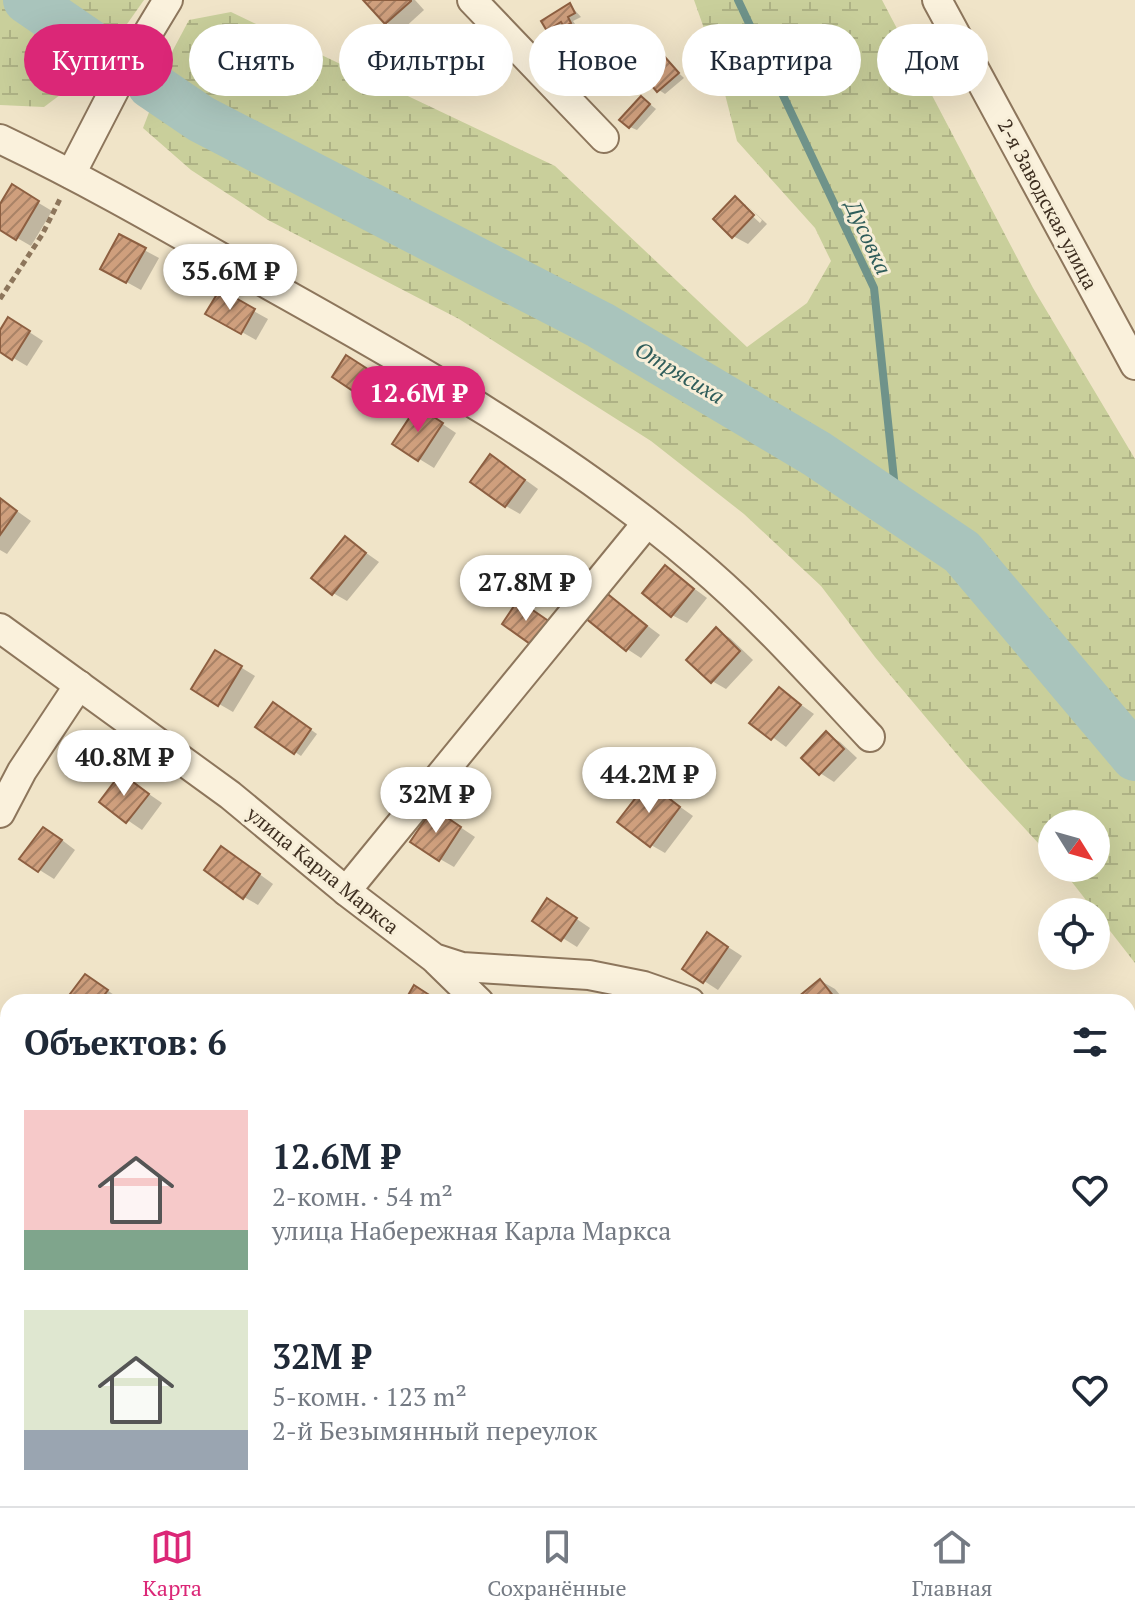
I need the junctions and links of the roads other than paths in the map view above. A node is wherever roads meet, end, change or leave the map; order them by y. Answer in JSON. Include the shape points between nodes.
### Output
{"nodes":[{"id":1,"x":168,"y":0,"type":"edge"},
{"id":2,"x":472,"y":0,"type":"edge"},
{"id":3,"x":937,"y":0,"type":"edge"},
{"id":4,"x":604,"y":138,"type":"dead end"},
{"id":5,"x":0,"y":139,"type":"edge"},
{"id":6,"x":71,"y":174,"type":"junction"},
{"id":7,"x":1135,"y":365,"type":"edge"},
{"id":8,"x":646,"y":524,"type":"junction"},
{"id":9,"x":0,"y":628,"type":"edge"},
{"id":10,"x":79,"y":685,"type":"junction"},
{"id":11,"x":870,"y":737,"type":"dead end"},
{"id":12,"x":0,"y":813,"type":"edge"},
{"id":13,"x":346,"y":891,"type":"junction"},
{"id":14,"x":434,"y":958,"type":"junction"},
{"id":15,"x":471,"y":994,"type":"edge"},
{"id":16,"x":667,"y":994,"type":"edge"}],
"edges":[{"from":1,"to":6,"type":"street"},
{"from":2,"to":4,"type":"street"},
{"from":3,"to":7,"type":"street","name":"2-я Заводская улица"},
{"from":5,"to":6,"type":"street"},
{"from":6,"to":8,"type":"street","via":[[467,400]]},
{"from":8,"to":11,"type":"street","via":[[695,561],[776,637]]},
{"from":8,"to":13,"type":"street"},
{"from":9,"to":10,"type":"street","name":"улица Карла Маркса"},
{"from":10,"to":12,"type":"street"},
{"from":10,"to":13,"type":"street","name":"улица Карла Маркса","via":[[230,795]]},
{"from":13,"to":14,"type":"street","name":"улица Карла Маркса"},
{"from":14,"to":15,"type":"street"},
{"from":14,"to":16,"type":"street","name":"улица Карла Маркса","via":[[462,967],[589,975]]}]}
